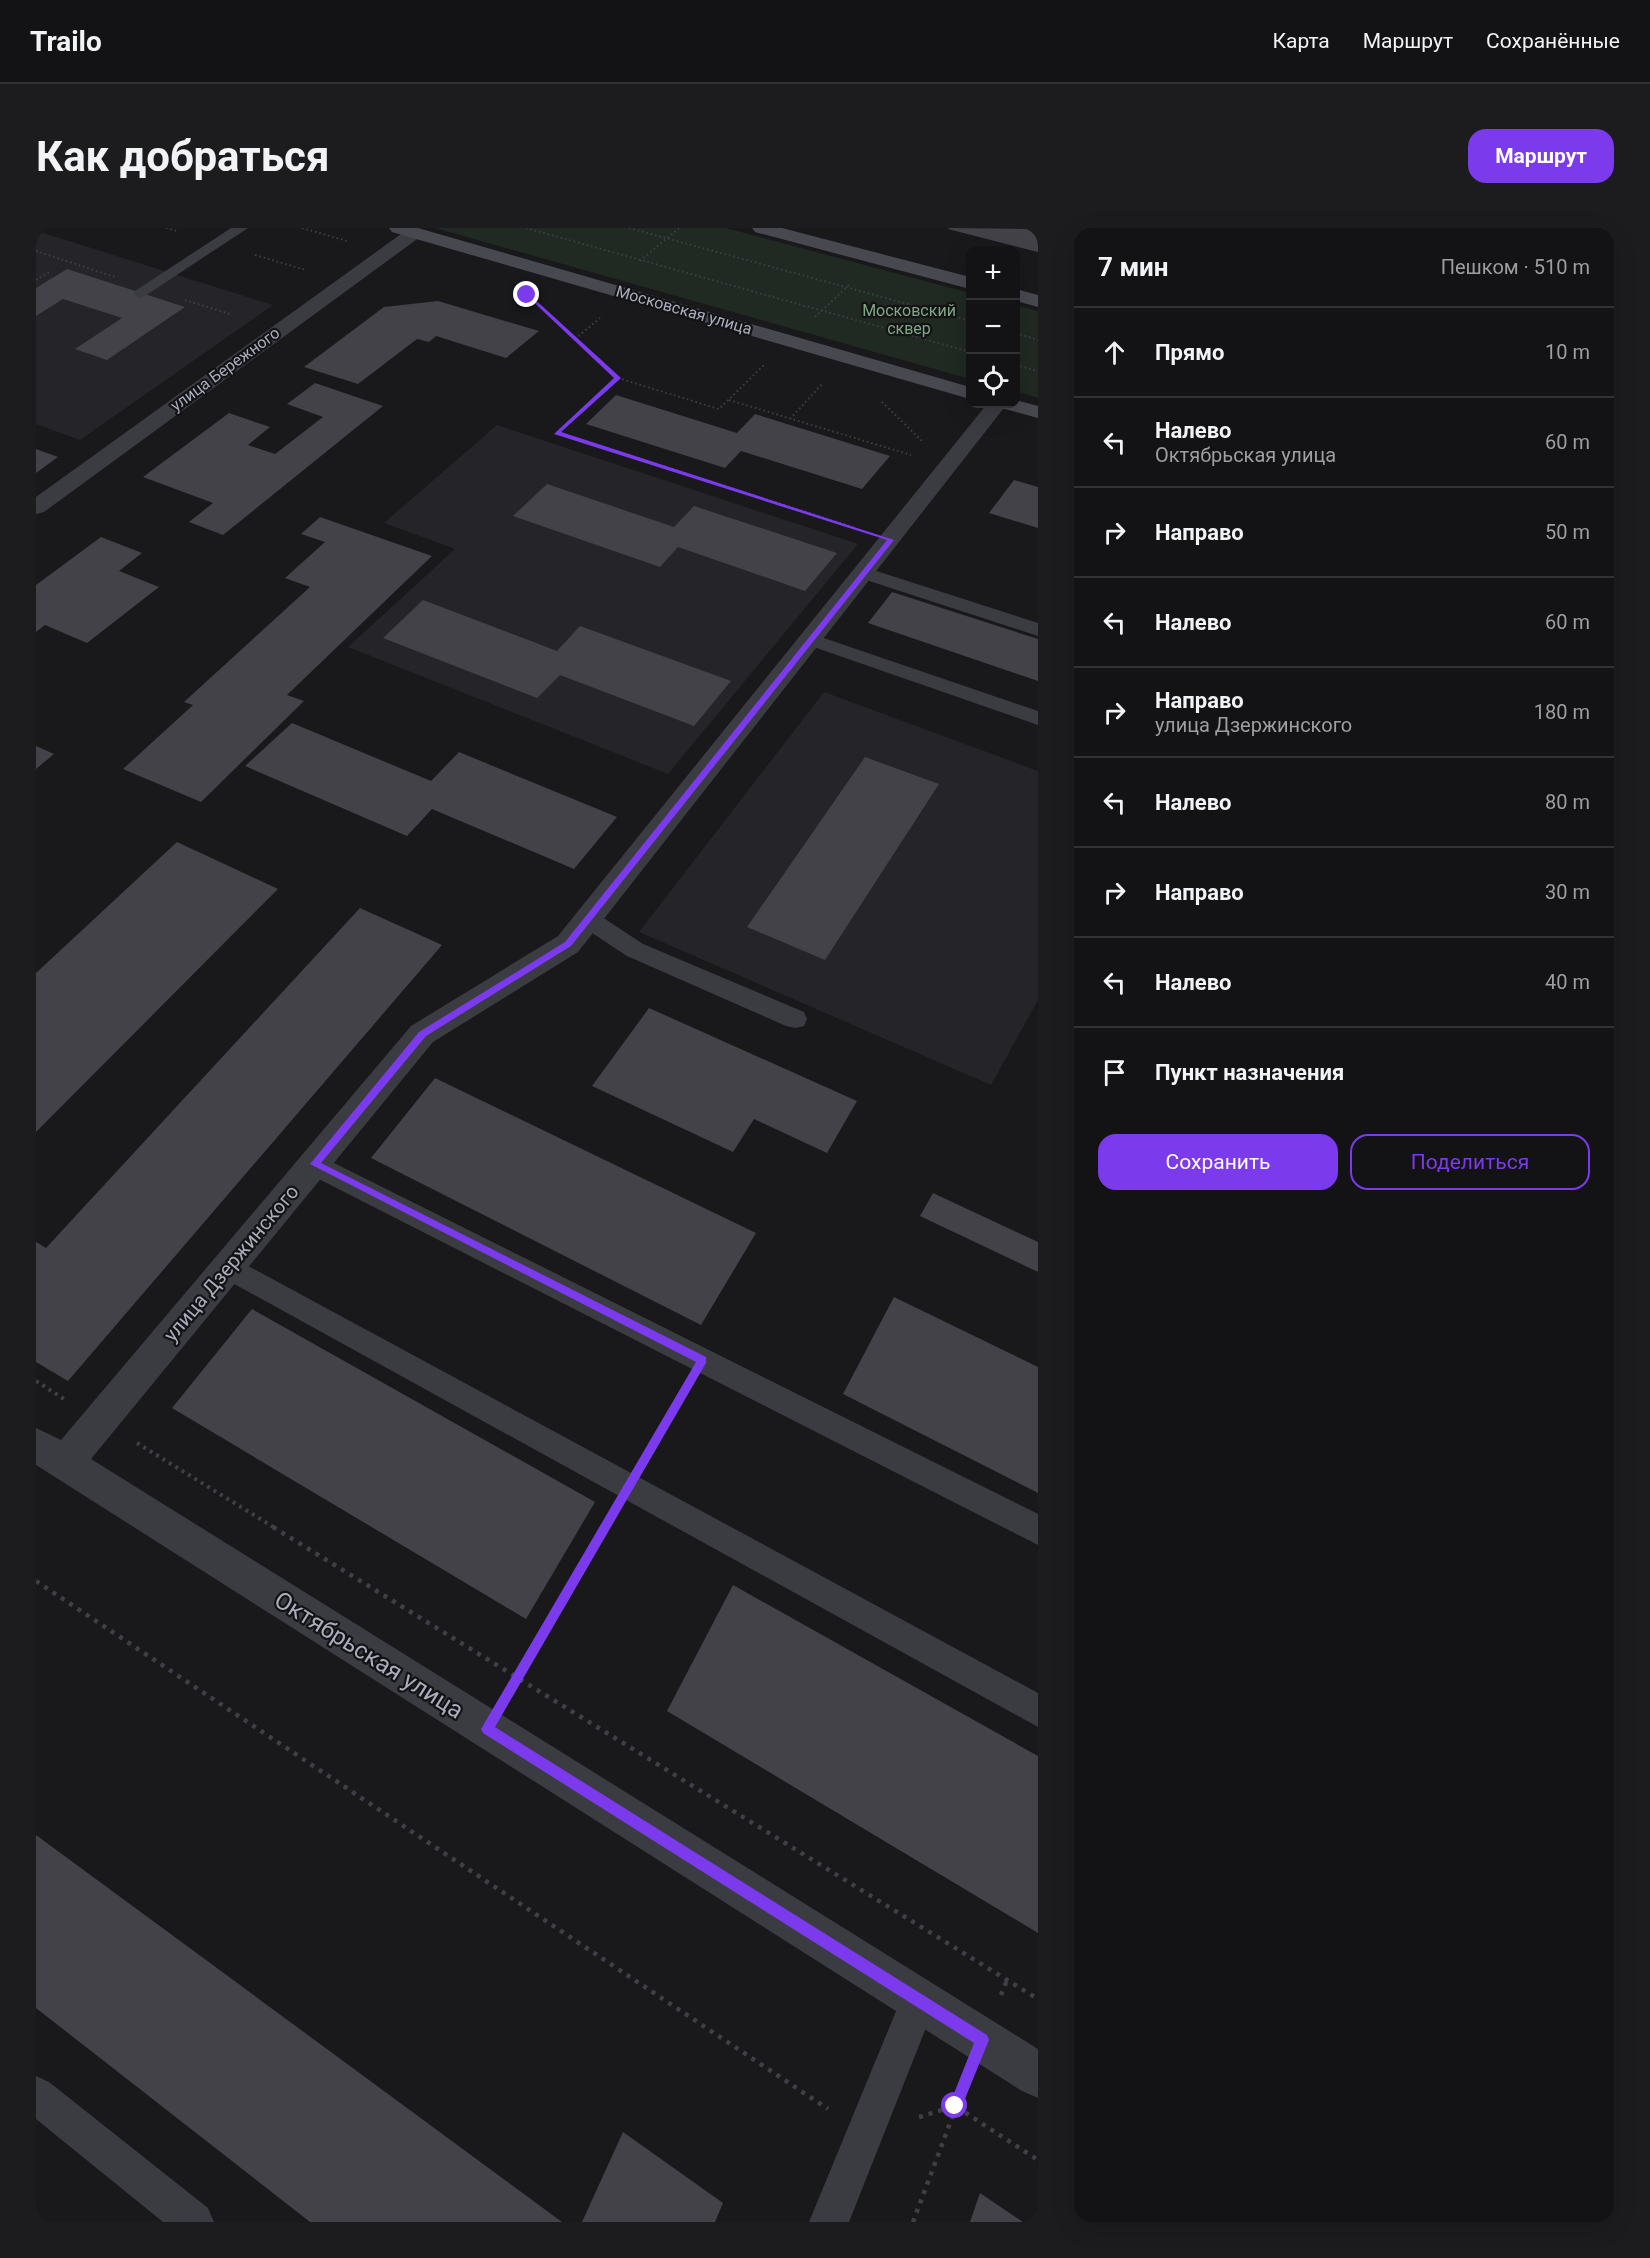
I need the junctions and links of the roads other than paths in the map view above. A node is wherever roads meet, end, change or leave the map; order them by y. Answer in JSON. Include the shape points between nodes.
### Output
{"nodes":[{"id":1,"x":241,"y":228,"type":"edge"},
{"id":2,"x":760,"y":228,"type":"edge"},
{"id":3,"x":406,"y":230,"type":"edge"},
{"id":4,"x":791,"y":232,"type":"edge"},
{"id":5,"x":966,"y":282,"type":"edge"},
{"id":6,"x":140,"y":292,"type":"dead end"},
{"id":7,"x":1020,"y":296,"type":"edge"},
{"id":8,"x":1038,"y":301,"type":"edge"},
{"id":9,"x":966,"y":392,"type":"edge"},
{"id":10,"x":1020,"y":407,"type":"edge"},
{"id":11,"x":995,"y":408,"type":"edge"},
{"id":12,"x":1038,"y":412,"type":"edge"},
{"id":13,"x":36,"y":507,"type":"edge"},
{"id":14,"x":864,"y":573,"type":"junction"},
{"id":15,"x":1038,"y":630,"type":"edge"},
{"id":16,"x":812,"y":640,"type":"junction"},
{"id":17,"x":1038,"y":718,"type":"edge"},
{"id":18,"x":588,"y":919,"type":"junction"},
{"id":19,"x":795,"y":1019,"type":"dead end"},
{"id":20,"x":314,"y":1164,"type":"junction"},
{"id":21,"x":228,"y":1267,"type":"junction"},
{"id":22,"x":50,"y":1454,"type":"edge"},
{"id":23,"x":1038,"y":1530,"type":"edge"},
{"id":24,"x":1038,"y":1711,"type":"edge"},
{"id":25,"x":919,"y":2000,"type":"junction"},
{"id":26,"x":1038,"y":2075,"type":"edge"},
{"id":27,"x":36,"y":2096,"type":"edge"},
{"id":28,"x":194,"y":2222,"type":"edge"},
{"id":29,"x":829,"y":2222,"type":"edge"}],
"edges":[{"from":1,"to":6,"type":"lane"},
{"from":2,"to":4,"type":"main road"},
{"from":3,"to":9,"type":"main road","name":"Московская улица"},
{"from":3,"to":13,"type":"street","name":"улица Бережного"},
{"from":4,"to":5,"type":"main road"},
{"from":7,"to":8,"type":"main road"},
{"from":10,"to":12,"type":"main road"},
{"from":11,"to":14,"type":"street","name":"улица Дзержинского"},
{"from":14,"to":15,"type":"lane"},
{"from":14,"to":16,"type":"street","name":"улица Дзержинского"},
{"from":16,"to":17,"type":"lane"},
{"from":16,"to":18,"type":"street","name":"улица Дзержинского"},
{"from":18,"to":19,"type":"lane","via":[[635,950]]},
{"from":18,"to":20,"type":"street","name":"улица Дзержинского","via":[[568,944],[422,1034]]},
{"from":20,"to":21,"type":"street","name":"улица Дзержинского"},
{"from":20,"to":23,"type":"lane"},
{"from":21,"to":22,"type":"street","name":"улица Дзержинского","via":[[100,1420]]},
{"from":21,"to":24,"type":"lane"},
{"from":22,"to":25,"type":"street","name":"Октябрьская улица"},
{"from":25,"to":26,"type":"street","name":"Октябрьская улица"},
{"from":25,"to":29,"type":"lane"},
{"from":27,"to":28,"type":"lane"}]}
